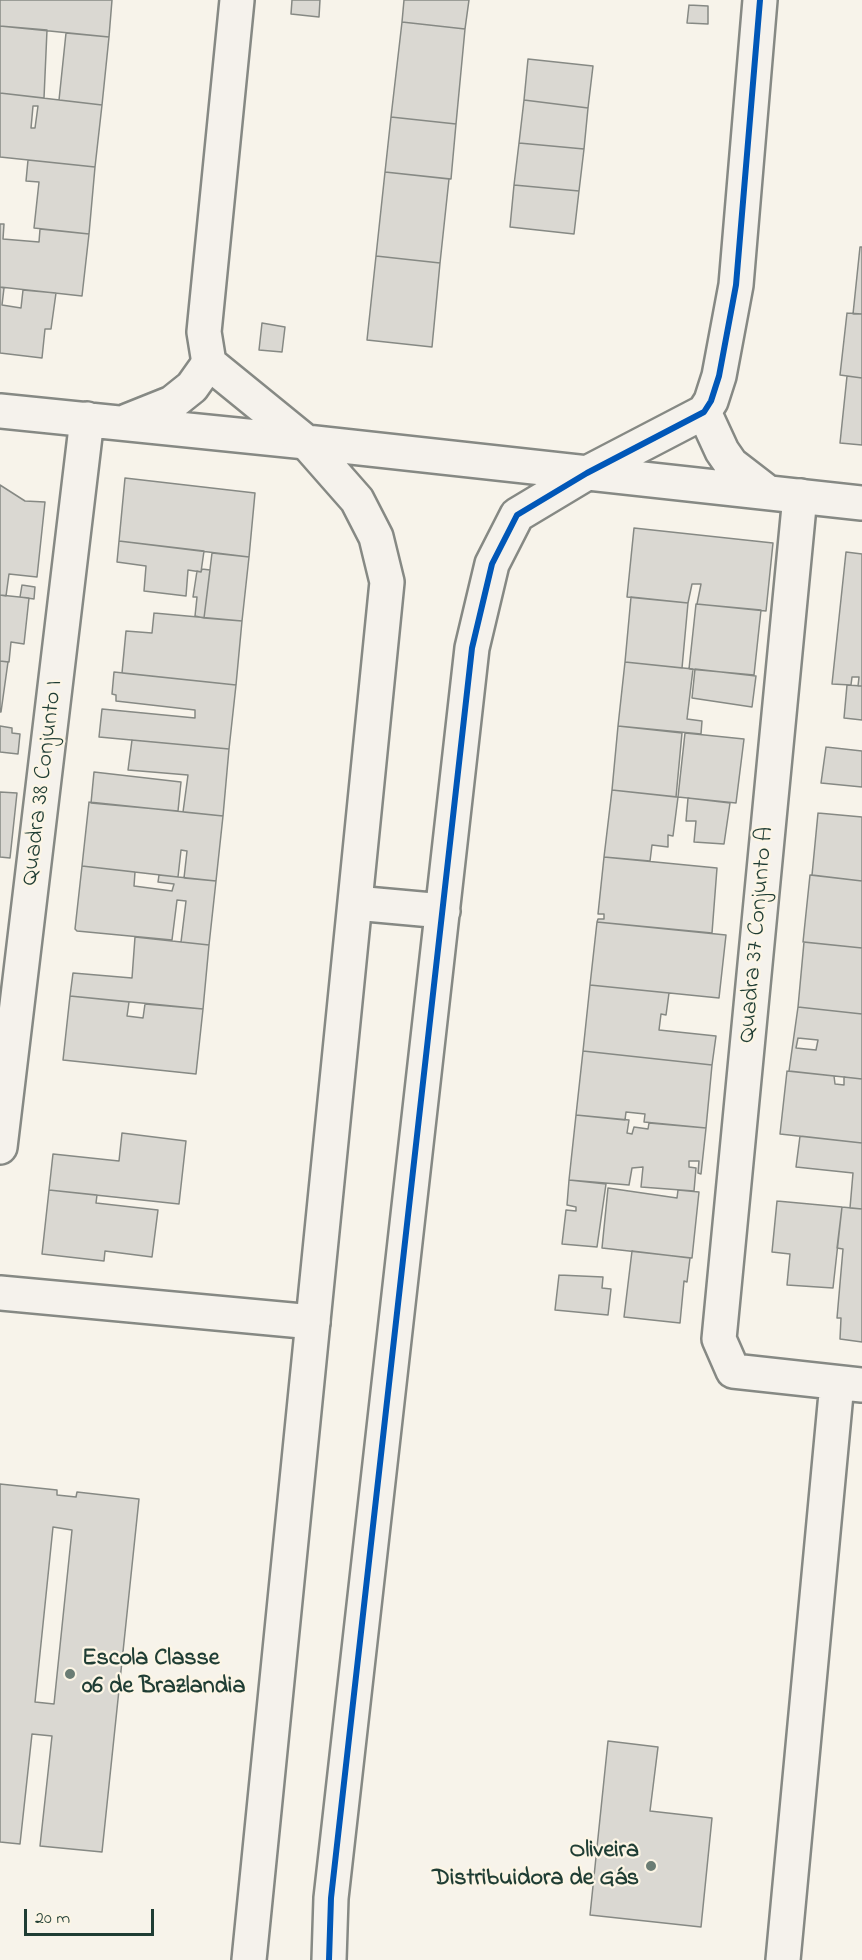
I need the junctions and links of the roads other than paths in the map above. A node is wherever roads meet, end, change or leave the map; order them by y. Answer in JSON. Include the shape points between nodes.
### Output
{"nodes":[{"id":1,"x":237,"y":0,"type":"edge"},
{"id":2,"x":760,"y":0,"type":"edge"},
{"id":3,"x":208,"y":363,"type":"junction"},
{"id":4,"x":0,"y":411,"type":"edge"},
{"id":5,"x":704,"y":412,"type":"junction"},
{"id":6,"x":87,"y":419,"type":"junction"},
{"id":7,"x":123,"y":423,"type":"junction"},
{"id":8,"x":306,"y":442,"type":"junction"},
{"id":9,"x":587,"y":474,"type":"junction"},
{"id":10,"x":766,"y":492,"type":"junction"},
{"id":11,"x":800,"y":496,"type":"junction"},
{"id":12,"x":862,"y":503,"type":"edge"},
{"id":13,"x":355,"y":903,"type":"junction"},
{"id":14,"x":443,"y":912,"type":"junction"},
{"id":15,"x":0,"y":1147,"type":"edge"},
{"id":16,"x":0,"y":1293,"type":"edge"},
{"id":17,"x":313,"y":1322,"type":"junction"},
{"id":18,"x":850,"y":1384,"type":"edge"},
{"id":19,"x":249,"y":1960,"type":"edge"},
{"id":20,"x":329,"y":1960,"type":"edge"},
{"id":21,"x":783,"y":1960,"type":"edge"}],
"edges":[{"from":1,"to":3,"type":"street","via":[[204,332]]},
{"from":2,"to":5,"type":"street","via":[[736,285],[720,375]]},
{"from":3,"to":7,"type":"street","via":[[192,387],[172,403]]},
{"from":3,"to":8,"type":"street"},
{"from":4,"to":6,"type":"street"},
{"from":5,"to":9,"type":"street"},
{"from":5,"to":10,"type":"street","via":[[731,464]]},
{"from":6,"to":7,"type":"street"},
{"from":6,"to":15,"type":"street","name":"Quadra 38 Conjunto I"},
{"from":7,"to":8,"type":"street"},
{"from":8,"to":9,"type":"street"},
{"from":8,"to":13,"type":"street","via":[[357,500],[376,537],[387,582]]},
{"from":9,"to":10,"type":"street"},
{"from":9,"to":14,"type":"street","via":[[517,514],[492,564],[472,648]]},
{"from":10,"to":11,"type":"street"},
{"from":11,"to":12,"type":"street"},
{"from":11,"to":18,"type":"street","name":"Quadra 37 Conjunto A","via":[[720,1339],[733,1371]]},
{"from":13,"to":14,"type":"street"},
{"from":13,"to":17,"type":"street"},
{"from":14,"to":20,"type":"street","via":[[331,1898]]},
{"from":16,"to":17,"type":"street"},
{"from":17,"to":19,"type":"street"},
{"from":18,"to":21,"type":"street"}]}
